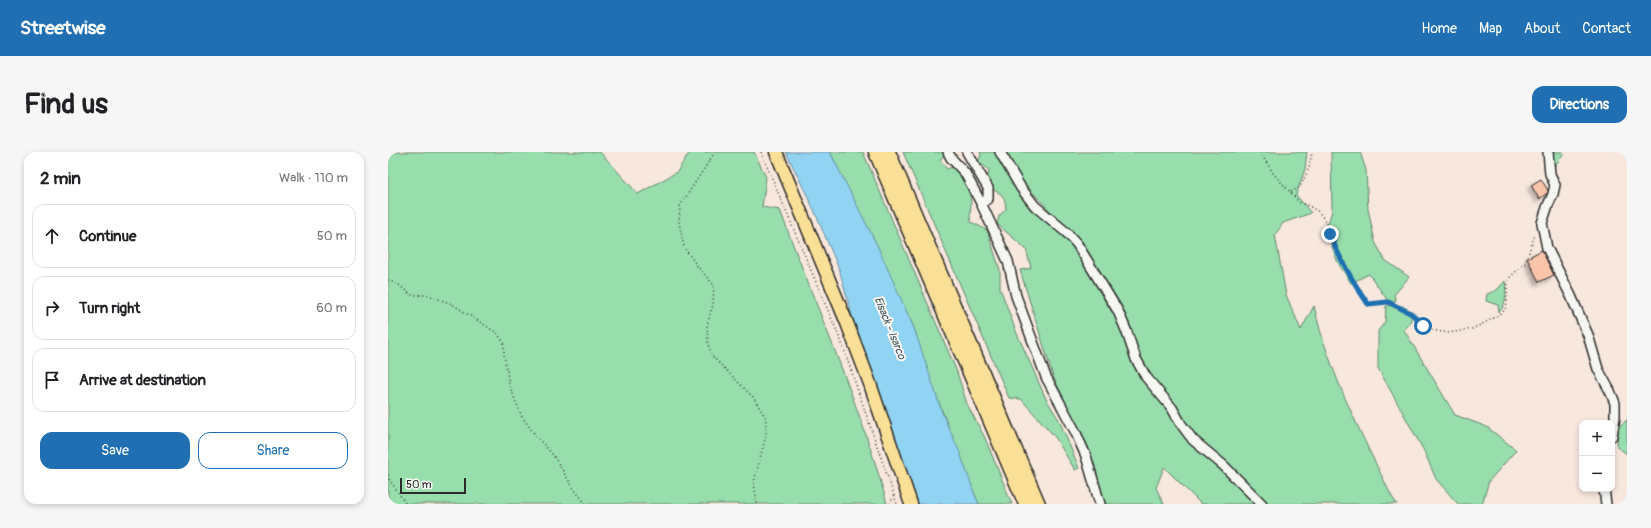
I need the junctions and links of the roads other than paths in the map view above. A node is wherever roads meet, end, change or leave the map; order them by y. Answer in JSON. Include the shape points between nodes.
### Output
{"nodes":[{"id":1,"x":776,"y":152,"type":"edge"},
{"id":2,"x":876,"y":152,"type":"edge"},
{"id":3,"x":888,"y":152,"type":"edge"},
{"id":4,"x":948,"y":152,"type":"edge"},
{"id":5,"x":967,"y":152,"type":"edge"},
{"id":6,"x":1000,"y":152,"type":"edge"},
{"id":7,"x":1548,"y":152,"type":"edge"},
{"id":8,"x":981,"y":203,"type":"junction"},
{"id":9,"x":1615,"y":420,"type":"edge"},
{"id":10,"x":1604,"y":492,"type":"edge"},
{"id":11,"x":911,"y":504,"type":"edge"},
{"id":12,"x":1026,"y":504,"type":"edge"},
{"id":13,"x":1038,"y":504,"type":"edge"},
{"id":14,"x":1100,"y":504,"type":"edge"},
{"id":15,"x":1262,"y":504,"type":"edge"},
{"id":16,"x":1606,"y":504,"type":"edge"}],
"edges":[{"from":1,"to":11,"type":"main road","via":[[847,323]]},
{"from":2,"to":12,"type":"highway"},
{"from":3,"to":13,"type":"highway"},
{"from":4,"to":8,"type":"street","via":[[965,173]]},
{"from":5,"to":8,"type":"street","via":[[988,188],[988,199]]},
{"from":6,"to":15,"type":"street","via":[[1035,206],[1077,244],[1118,311],[1136,359],[1146,377],[1172,408],[1193,440],[1223,465]]},
{"from":7,"to":9,"type":"street","via":[[1554,185],[1542,223],[1547,248],[1571,296],[1588,335],[1598,370],[1615,403]]},
{"from":8,"to":14,"type":"street","via":[[1008,261],[1016,296],[1046,377],[1083,450]]},
{"from":10,"to":16,"type":"street"}]}
